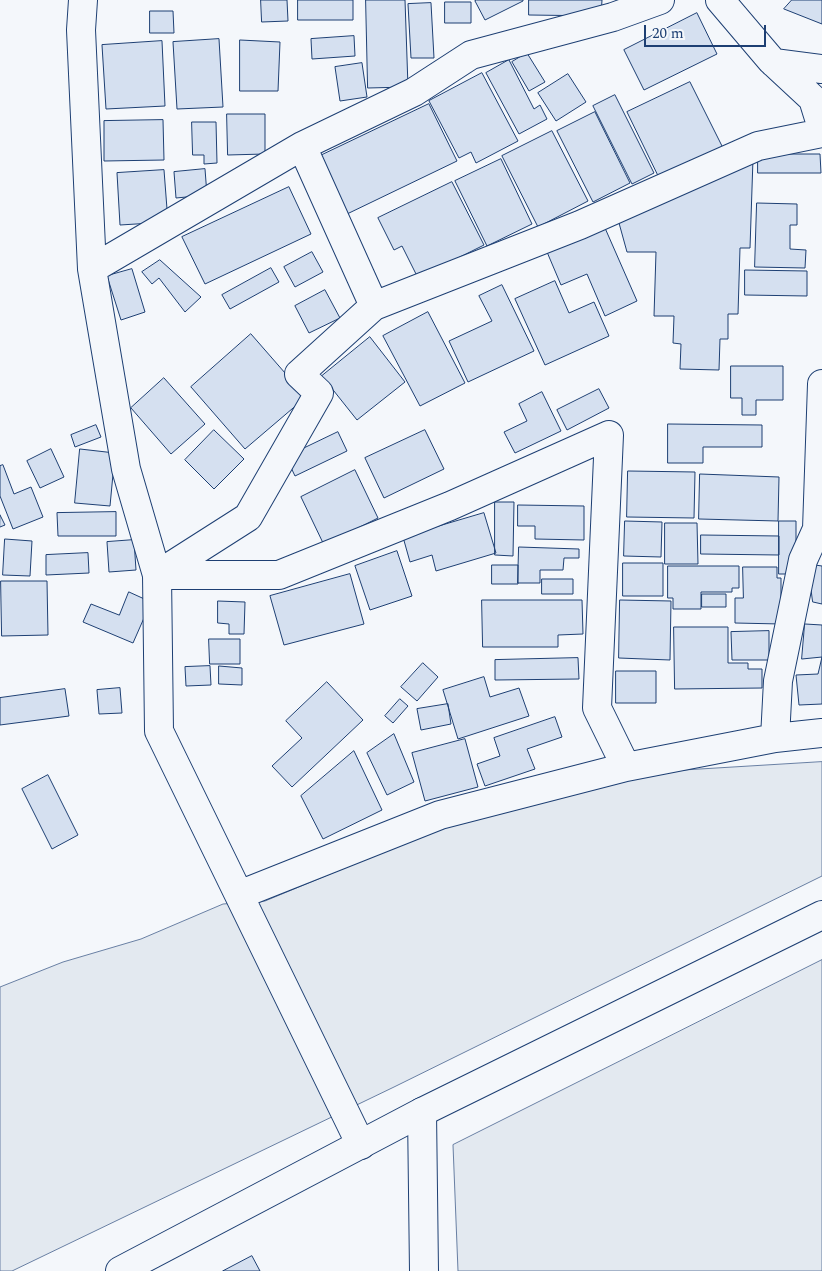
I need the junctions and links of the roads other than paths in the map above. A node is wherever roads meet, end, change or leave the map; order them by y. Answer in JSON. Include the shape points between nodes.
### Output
{"nodes":[{"id":1,"x":83,"y":0,"type":"edge"},
{"id":2,"x":660,"y":0,"type":"edge"},
{"id":3,"x":720,"y":0,"type":"edge"},
{"id":4,"x":774,"y":63,"type":"junction"},
{"id":5,"x":822,"y":69,"type":"edge"},
{"id":6,"x":822,"y":128,"type":"edge"},
{"id":7,"x":822,"y":133,"type":"edge"},
{"id":8,"x":302,"y":146,"type":"junction"},
{"id":9,"x":92,"y":270,"type":"junction"},
{"id":10,"x":374,"y":306,"type":"junction"},
{"id":11,"x":822,"y":384,"type":"edge"},
{"id":12,"x":156,"y":575,"type":"junction"},
{"id":13,"x":822,"y":733,"type":"edge"},
{"id":14,"x":775,"y":738,"type":"junction"},
{"id":15,"x":626,"y":767,"type":"junction"},
{"id":16,"x":239,"y":895,"type":"junction"},
{"id":17,"x":822,"y":916,"type":"edge"},
{"id":18,"x":422,"y":1112,"type":"junction"},
{"id":19,"x":361,"y":1145,"type":"junction"},
{"id":20,"x":120,"y":1271,"type":"edge"},
{"id":21,"x":424,"y":1271,"type":"edge"}],
"edges":[{"from":1,"to":9,"type":"street","via":[[81,30]]},
{"from":2,"to":8,"type":"street","via":[[613,17],[471,55],[414,92]]},
{"from":3,"to":4,"type":"street"},
{"from":4,"to":5,"type":"street"},
{"from":4,"to":6,"type":"street","via":[[813,99]]},
{"from":7,"to":10,"type":"street","via":[[758,146],[580,224]]},
{"from":8,"to":9,"type":"street"},
{"from":8,"to":10,"type":"street"},
{"from":9,"to":12,"type":"street","via":[[126,469]]},
{"from":10,"to":12,"type":"street","via":[[299,374],[319,393],[248,517]]},
{"from":11,"to":14,"type":"street","via":[[817,529],[803,560],[778,681]]},
{"from":12,"to":15,"type":"street","via":[[279,575],[450,506],[609,435],[597,708]]},
{"from":12,"to":16,"type":"street","via":[[159,730]]},
{"from":13,"to":14,"type":"street"},
{"from":14,"to":15,"type":"street"},
{"from":15,"to":16,"type":"street","via":[[440,815]]},
{"from":16,"to":19,"type":"street"},
{"from":17,"to":18,"type":"street"},
{"from":18,"to":19,"type":"street"},
{"from":18,"to":21,"type":"street"},
{"from":19,"to":20,"type":"street"}]}
